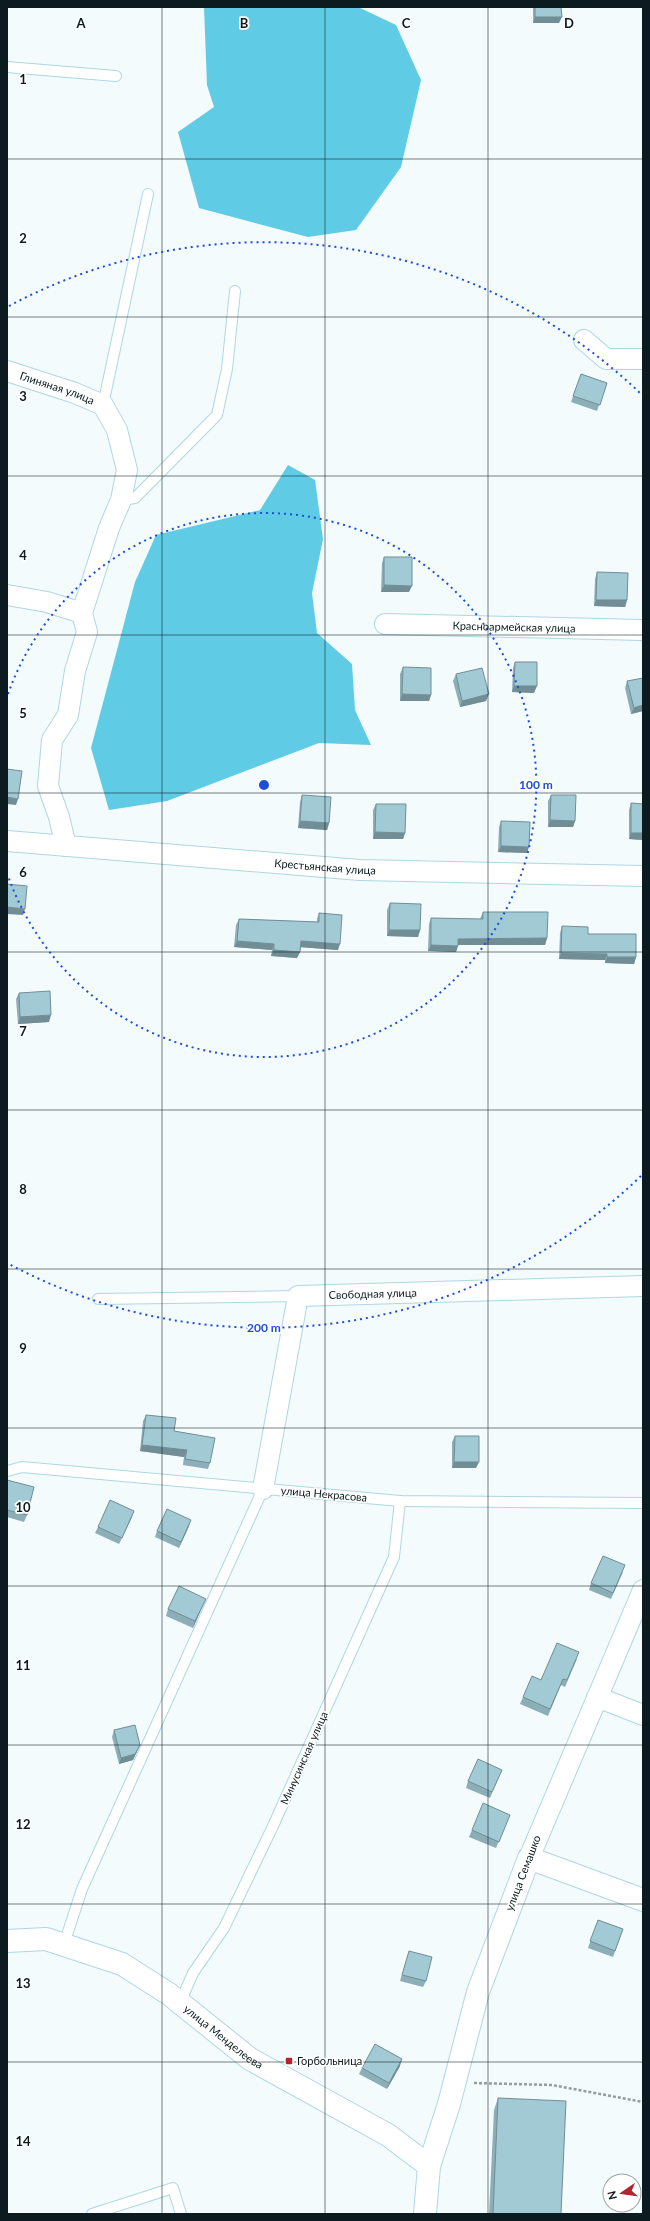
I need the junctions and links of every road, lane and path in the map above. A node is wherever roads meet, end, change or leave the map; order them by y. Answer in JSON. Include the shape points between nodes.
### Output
{"nodes":[{"id":1,"x":7,"y":67,"type":"edge"},
{"id":2,"x":116,"y":76,"type":"dead end"},
{"id":3,"x":148,"y":194,"type":"dead end"},
{"id":4,"x":235,"y":291,"type":"dead end"},
{"id":5,"x":584,"y":340,"type":"dead end"},
{"id":6,"x":643,"y":359,"type":"edge"},
{"id":7,"x":7,"y":371,"type":"edge"},
{"id":8,"x":103,"y":405,"type":"junction"},
{"id":9,"x":121,"y":500,"type":"junction"},
{"id":10,"x":7,"y":595,"type":"edge"},
{"id":11,"x":82,"y":613,"type":"junction"},
{"id":12,"x":385,"y":624,"type":"dead end"},
{"id":13,"x":643,"y":630,"type":"edge"},
{"id":14,"x":7,"y":841,"type":"edge"},
{"id":15,"x":66,"y":846,"type":"junction"},
{"id":16,"x":643,"y":876,"type":"edge"},
{"id":17,"x":643,"y":1286,"type":"edge"},
{"id":18,"x":298,"y":1296,"type":"junction"},
{"id":19,"x":98,"y":1299,"type":"dead end"},
{"id":20,"x":7,"y":1471,"type":"edge"},
{"id":21,"x":263,"y":1489,"type":"junction"},
{"id":22,"x":400,"y":1501,"type":"junction"},
{"id":23,"x":643,"y":1503,"type":"edge"},
{"id":24,"x":643,"y":1590,"type":"edge"},
{"id":25,"x":597,"y":1697,"type":"junction"},
{"id":26,"x":643,"y":1715,"type":"edge"},
{"id":27,"x":528,"y":1858,"type":"junction"},
{"id":28,"x":643,"y":1900,"type":"edge"},
{"id":29,"x":7,"y":1941,"type":"edge"},
{"id":30,"x":64,"y":1944,"type":"junction"},
{"id":31,"x":180,"y":2003,"type":"junction"},
{"id":32,"x":454,"y":2082,"type":"junction"},
{"id":33,"x":643,"y":2102,"type":"edge"},
{"id":34,"x":429,"y":2166,"type":"junction"},
{"id":35,"x":92,"y":2214,"type":"edge"},
{"id":36,"x":181,"y":2214,"type":"edge"},
{"id":37,"x":425,"y":2214,"type":"edge"}],
"edges":[{"from":1,"to":2,"type":"lane"},
{"from":3,"to":8,"type":"lane"},
{"from":4,"to":9,"type":"lane","via":[[227,369],[217,416],[135,498]]},
{"from":5,"to":6,"type":"street","via":[[606,359]]},
{"from":7,"to":8,"type":"street","name":"Глиняная улица"},
{"from":8,"to":9,"type":"street","name":"Глиняная улица","via":[[118,430],[127,470]]},
{"from":9,"to":11,"type":"street","name":"Глиняная улица","via":[[109,528]]},
{"from":10,"to":11,"type":"street","via":[[47,602]]},
{"from":11,"to":15,"type":"street","via":[[87,632],[75,671],[68,715],[52,740],[48,786]]},
{"from":12,"to":13,"type":"street","name":"Красноармейская улица"},
{"from":14,"to":15,"type":"street","name":"Крестьянская улица"},
{"from":15,"to":16,"type":"street","name":"Крестьянская улица","via":[[360,870]]},
{"from":17,"to":18,"type":"street","name":"Свободная улица"},
{"from":18,"to":19,"type":"lane"},
{"from":18,"to":21,"type":"street"},
{"from":20,"to":21,"type":"lane","name":"улица Некрасова","via":[[22,1467]]},
{"from":21,"to":22,"type":"lane","name":"улица Некрасова"},
{"from":21,"to":30,"type":"lane","via":[[82,1889]]},
{"from":22,"to":23,"type":"lane","name":"улица Некрасова"},
{"from":22,"to":31,"type":"lane","name":"Минусинская улица","via":[[394,1557],[273,1826],[224,1928],[193,1974]]},
{"from":24,"to":25,"type":"street","name":"улица Семашко"},
{"from":25,"to":26,"type":"street"},
{"from":25,"to":27,"type":"street","name":"улица Семашко"},
{"from":27,"to":28,"type":"street"},
{"from":27,"to":32,"type":"street","name":"улица Семашко","via":[[478,1992]]},
{"from":29,"to":30,"type":"street","name":"улица Менделеева","via":[[46,1940]]},
{"from":30,"to":31,"type":"street","name":"улица Менделеева","via":[[122,1964]]},
{"from":31,"to":34,"type":"street","name":"улица Менделеева","via":[[250,2059],[388,2135]]},
{"from":32,"to":33,"type":"path","via":[[552,2085]]},
{"from":32,"to":34,"type":"street","name":"улица Семашко"},
{"from":34,"to":37,"type":"street","name":"улица Семашко"},
{"from":35,"to":36,"type":"lane","via":[[173,2188]]}]}
